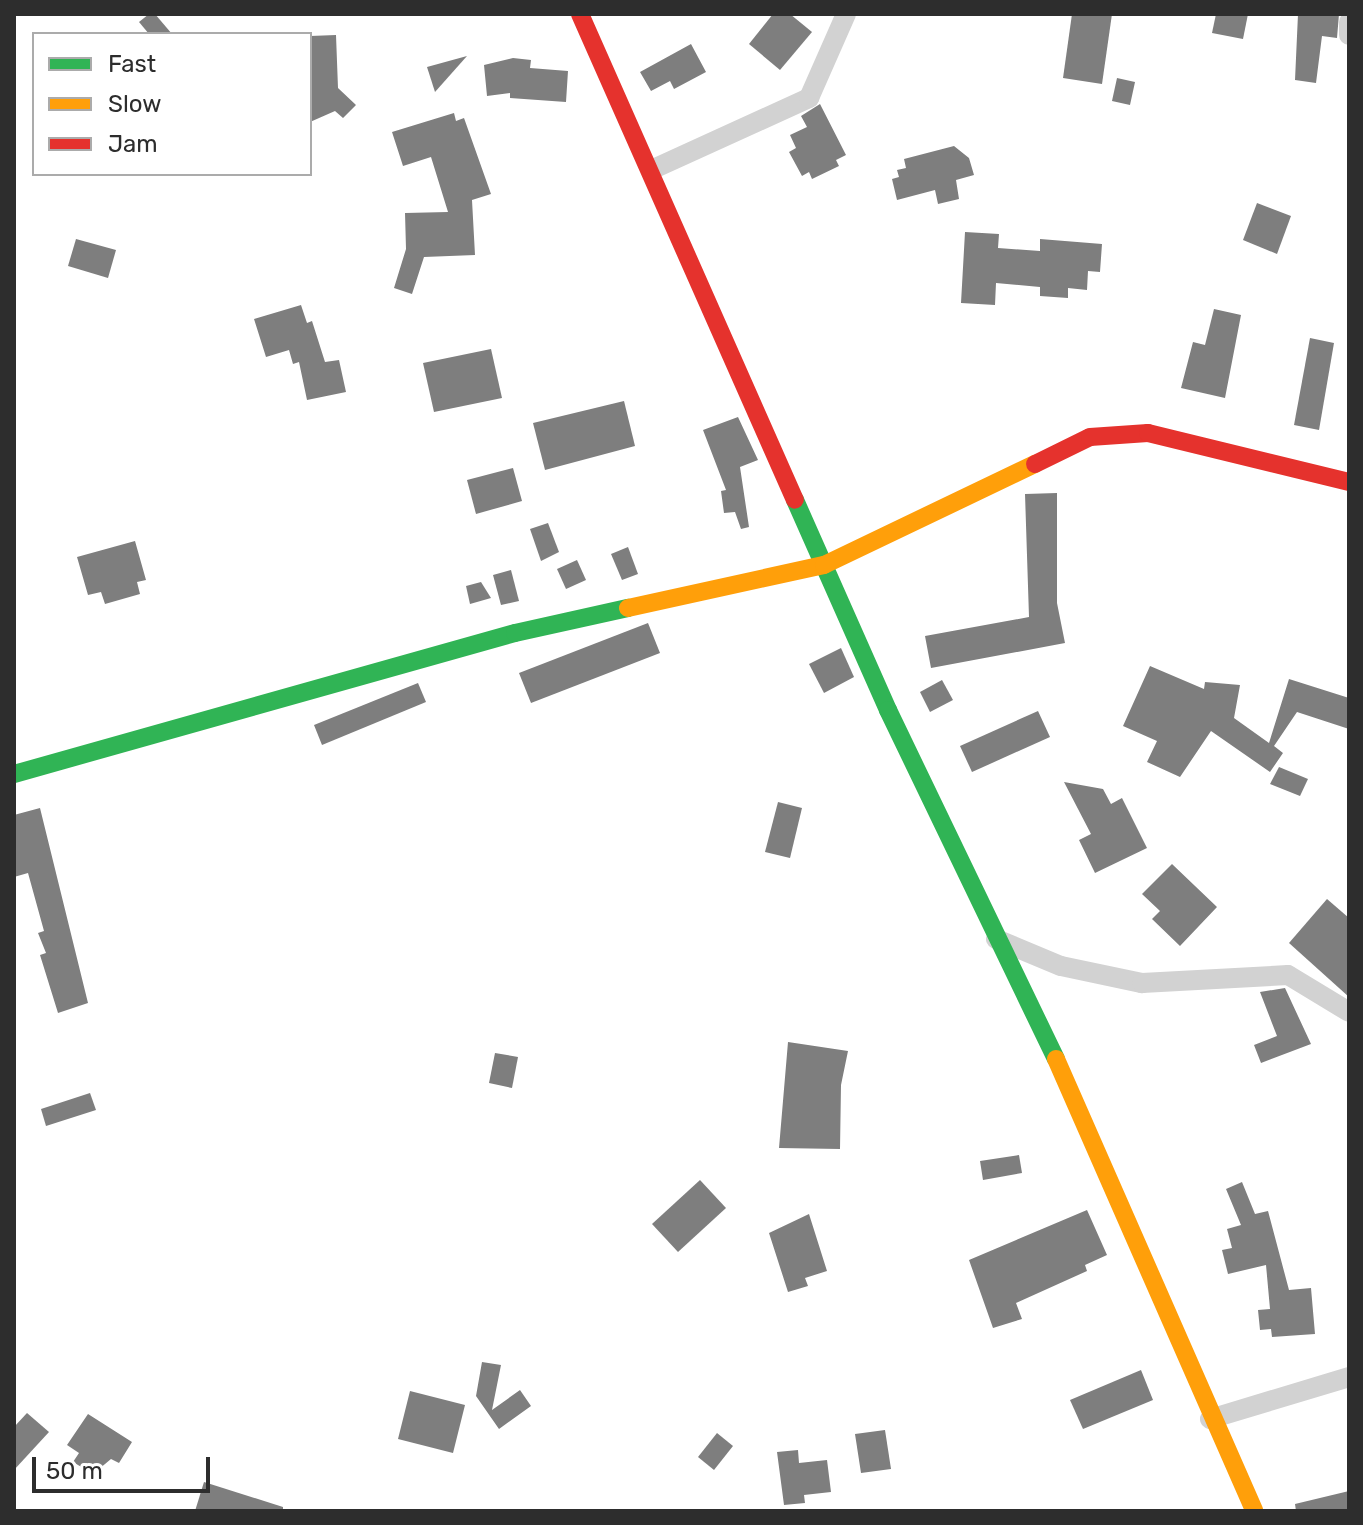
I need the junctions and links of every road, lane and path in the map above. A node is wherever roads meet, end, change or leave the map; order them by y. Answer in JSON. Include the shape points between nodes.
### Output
{"nodes":[{"id":1,"x":580,"y":14,"type":"edge"},
{"id":2,"x":846,"y":14,"type":"edge"},
{"id":3,"x":1349,"y":22,"type":"edge"},
{"id":4,"x":1349,"y":35,"type":"edge"},
{"id":5,"x":651,"y":170,"type":"junction"},
{"id":6,"x":1349,"y":482,"type":"edge"},
{"id":7,"x":824,"y":565,"type":"junction"},
{"id":8,"x":14,"y":774,"type":"edge"},
{"id":9,"x":996,"y":939,"type":"junction"},
{"id":10,"x":1349,"y":1012,"type":"edge"},
{"id":11,"x":1349,"y":1377,"type":"edge"},
{"id":12,"x":1210,"y":1419,"type":"junction"},
{"id":13,"x":1254,"y":1511,"type":"edge"}],
"edges":[{"from":1,"to":5,"type":"street"},
{"from":2,"to":5,"type":"street","via":[[809,98]]},
{"from":3,"to":4,"type":"street"},
{"from":5,"to":7,"type":"street"},
{"from":6,"to":7,"type":"street","via":[[1192,442],[1116,431],[1090,437]]},
{"from":7,"to":8,"type":"street","via":[[515,633]]},
{"from":7,"to":9,"type":"street"},
{"from":9,"to":10,"type":"street","via":[[1061,966],[1142,983],[1288,975]]},
{"from":9,"to":12,"type":"street","via":[[1077,1104]]},
{"from":11,"to":12,"type":"street"},
{"from":12,"to":13,"type":"street"}]}
